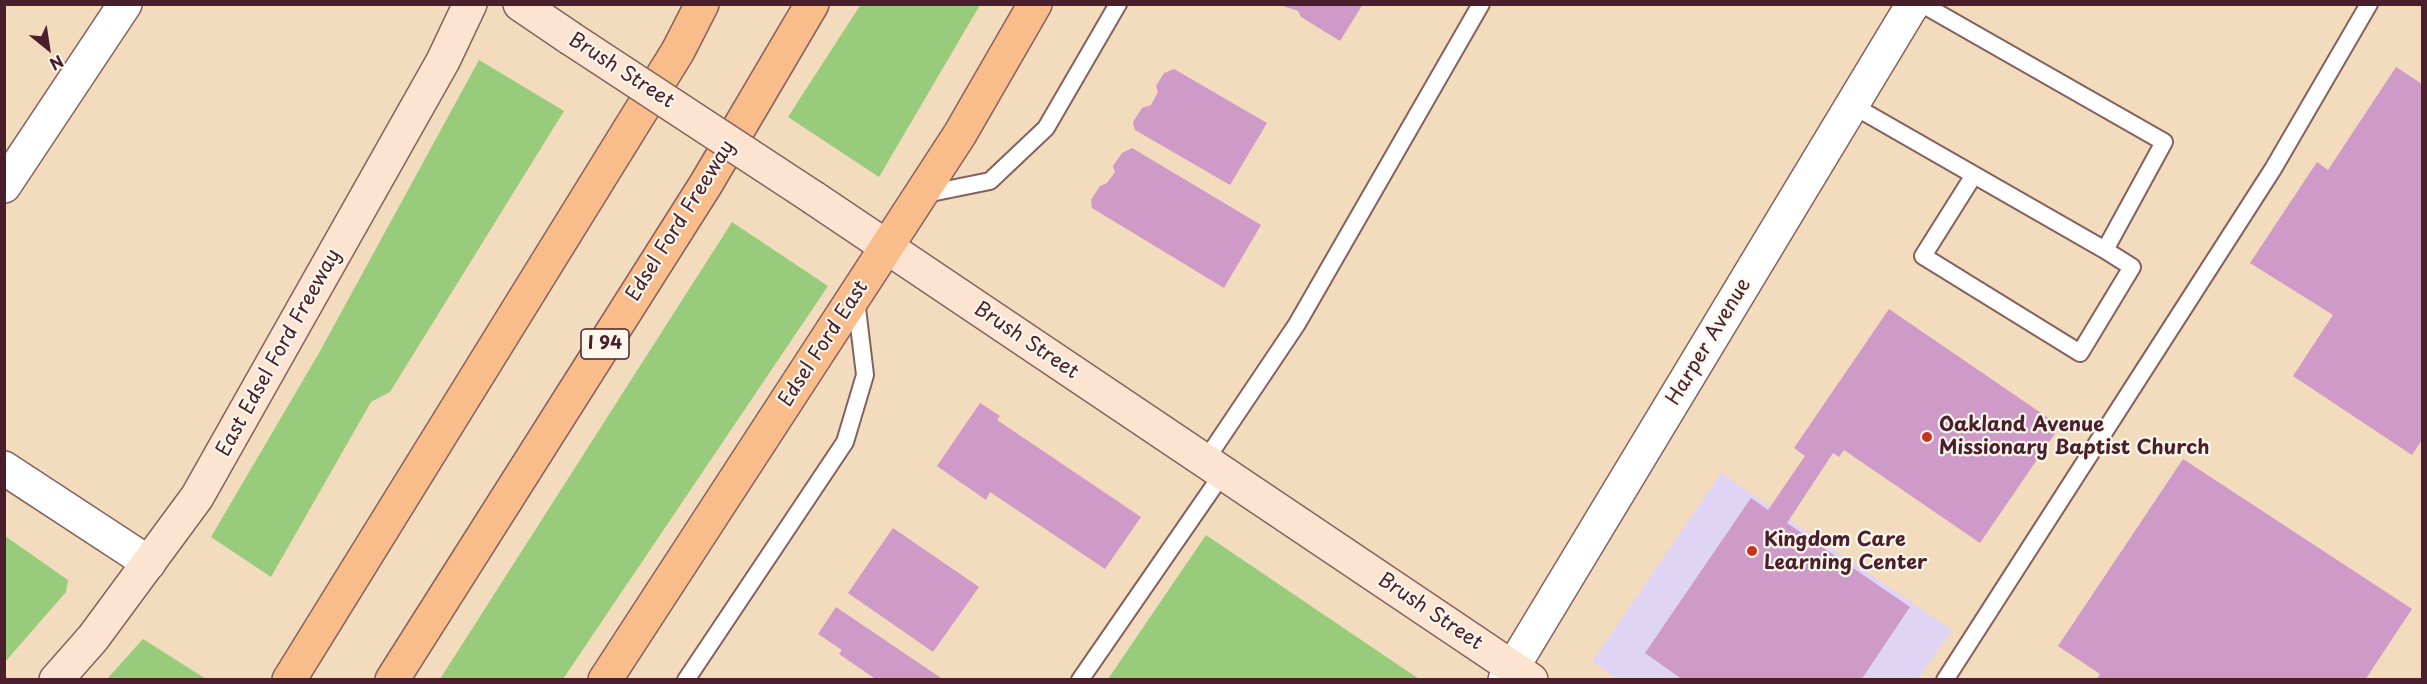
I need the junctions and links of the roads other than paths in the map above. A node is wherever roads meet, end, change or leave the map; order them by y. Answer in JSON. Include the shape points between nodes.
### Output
{"nodes":[{"id":1,"x":125,"y":4,"type":"edge"},
{"id":2,"x":470,"y":4,"type":"edge"},
{"id":3,"x":520,"y":4,"type":"edge"},
{"id":4,"x":702,"y":4,"type":"edge"},
{"id":5,"x":812,"y":4,"type":"edge"},
{"id":6,"x":1035,"y":4,"type":"edge"},
{"id":7,"x":1118,"y":4,"type":"edge"},
{"id":8,"x":1481,"y":4,"type":"edge"},
{"id":9,"x":1913,"y":4,"type":"edge"},
{"id":10,"x":1922,"y":4,"type":"edge"},
{"id":11,"x":2369,"y":4,"type":"edge"},
{"id":12,"x":1852,"y":105,"type":"junction"},
{"id":13,"x":1974,"y":175,"type":"junction"},
{"id":14,"x":4,"y":186,"type":"edge"},
{"id":15,"x":920,"y":195,"type":"junction"},
{"id":16,"x":886,"y":247,"type":"junction"},
{"id":17,"x":2105,"y":250,"type":"junction"},
{"id":18,"x":856,"y":295,"type":"junction"},
{"id":19,"x":1214,"y":467,"type":"junction"},
{"id":20,"x":4,"y":468,"type":"edge"},
{"id":21,"x":149,"y":563,"type":"junction"},
{"id":22,"x":1516,"y":676,"type":"edge"},
{"id":23,"x":56,"y":680,"type":"edge"},
{"id":24,"x":289,"y":680,"type":"edge"},
{"id":25,"x":392,"y":680,"type":"edge"},
{"id":26,"x":605,"y":680,"type":"edge"},
{"id":27,"x":686,"y":680,"type":"edge"},
{"id":28,"x":1080,"y":680,"type":"edge"},
{"id":29,"x":1945,"y":680,"type":"edge"}],
"edges":[{"from":1,"to":14,"type":"street"},
{"from":2,"to":21,"type":"street","name":"East Edsel Ford Freeway","via":[[443,61],[197,497]]},
{"from":3,"to":16,"type":"street","name":"Brush Street","bridge":true},
{"from":4,"to":24,"type":"main road","via":[[678,51]]},
{"from":5,"to":25,"type":"main road","name":"Edsel Ford Freeway","number":"I 94","via":[[706,184]]},
{"from":6,"to":15,"type":"main road","name":"Edsel Ford East"},
{"from":7,"to":15,"type":"lane","via":[[1046,128],[990,181]]},
{"from":8,"to":19,"type":"lane"},
{"from":9,"to":12,"type":"street","name":"Harper Avenue"},
{"from":10,"to":17,"type":"lane","via":[[2164,142]]},
{"from":11,"to":29,"type":"lane","via":[[2273,169]]},
{"from":12,"to":13,"type":"lane"},
{"from":12,"to":22,"type":"street","name":"Harper Avenue"},
{"from":13,"to":17,"type":"lane"},
{"from":13,"to":17,"type":"lane","via":[[1923,256],[2080,353],[2132,267]]},
{"from":15,"to":16,"type":"main road","name":"Edsel Ford East"},
{"from":16,"to":18,"type":"main road","name":"Edsel Ford East"},
{"from":16,"to":19,"type":"street","name":"Brush Street"},
{"from":18,"to":26,"type":"main road","name":"Edsel Ford East"},
{"from":18,"to":27,"type":"lane","via":[[865,375],[845,442]]},
{"from":19,"to":22,"type":"street","name":"Brush Street"},
{"from":19,"to":28,"type":"lane"},
{"from":20,"to":21,"type":"street"},
{"from":21,"to":23,"type":"street","name":"East Edsel Ford Freeway"}]}
